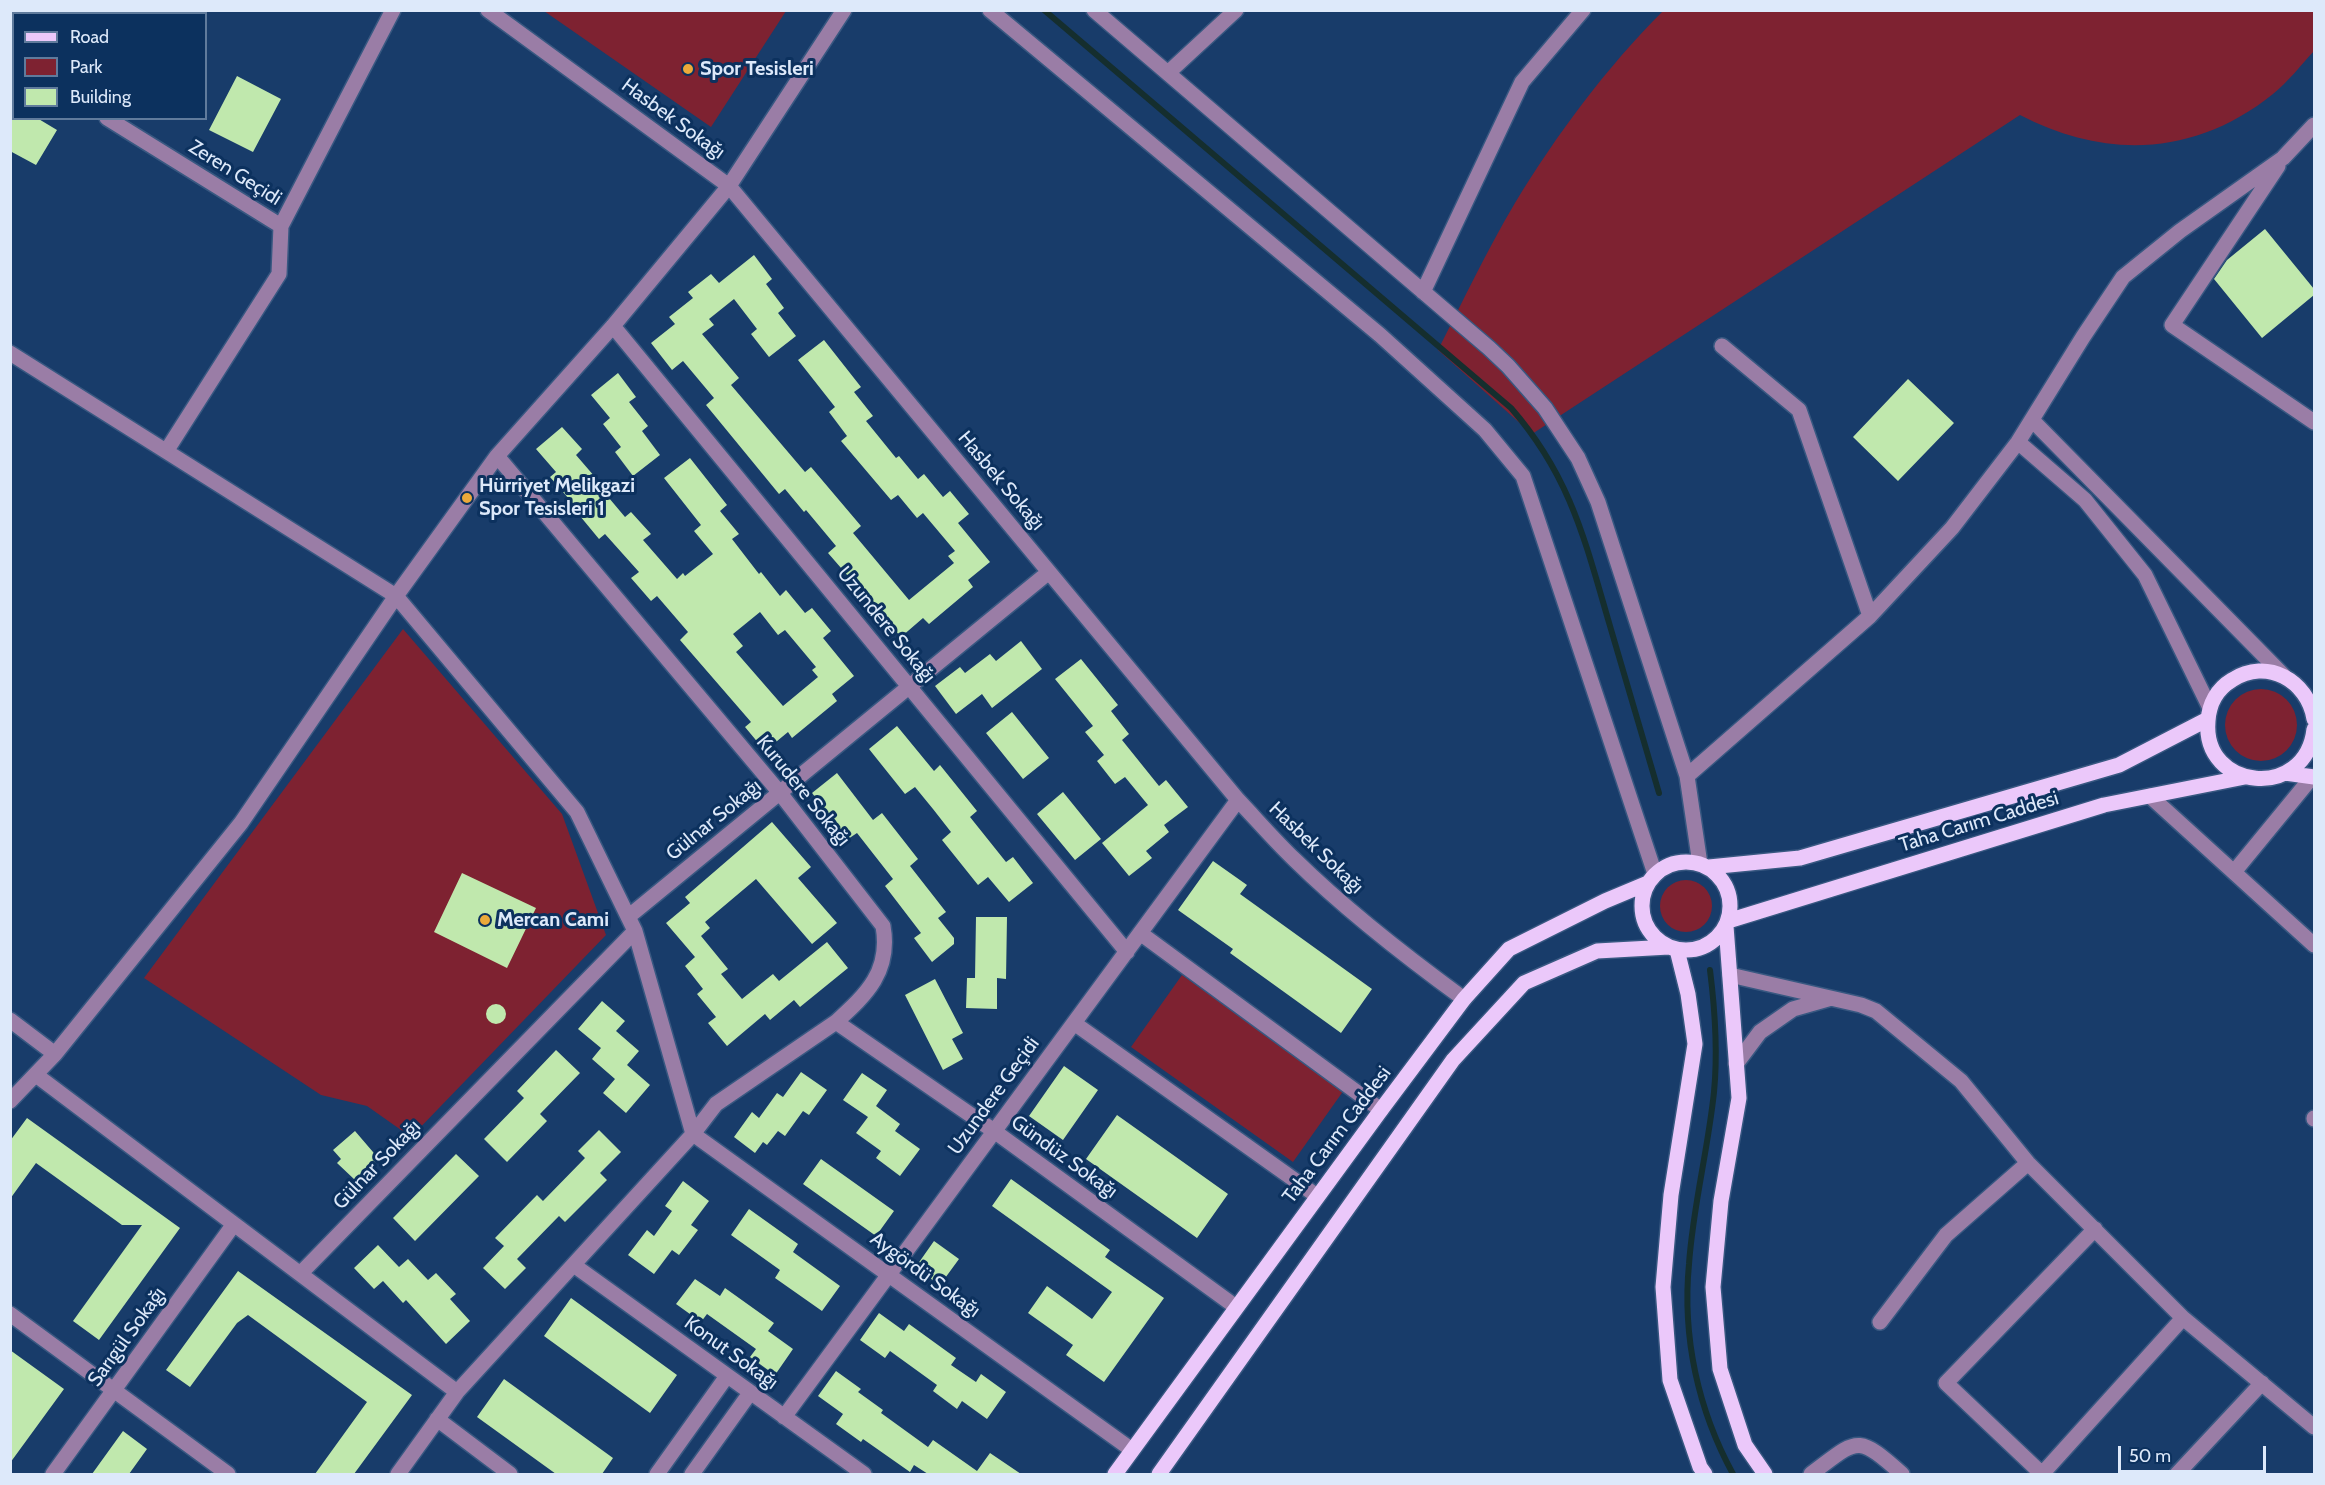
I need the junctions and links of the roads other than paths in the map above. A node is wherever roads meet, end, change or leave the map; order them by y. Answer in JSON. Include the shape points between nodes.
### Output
{"nodes":[{"id":1,"x":393,"y":10,"type":"edge"},
{"id":2,"x":488,"y":10,"type":"edge"},
{"id":3,"x":844,"y":10,"type":"edge"},
{"id":4,"x":990,"y":10,"type":"edge"},
{"id":5,"x":1094,"y":10,"type":"edge"},
{"id":6,"x":1236,"y":10,"type":"edge"},
{"id":7,"x":1583,"y":10,"type":"edge"},
{"id":8,"x":1168,"y":72,"type":"junction"},
{"id":9,"x":110,"y":120,"type":"edge"},
{"id":10,"x":2314,"y":125,"type":"edge"},
{"id":11,"x":2283,"y":158,"type":"junction"},
{"id":12,"x":729,"y":186,"type":"junction"},
{"id":13,"x":281,"y":226,"type":"junction"},
{"id":14,"x":1423,"y":292,"type":"junction"},
{"id":15,"x":614,"y":326,"type":"junction"},
{"id":16,"x":1722,"y":346,"type":"dead end"},
{"id":17,"x":10,"y":352,"type":"edge"},
{"id":18,"x":2032,"y":420,"type":"junction"},
{"id":19,"x":2314,"y":422,"type":"edge"},
{"id":20,"x":2018,"y":442,"type":"junction"},
{"id":21,"x":167,"y":450,"type":"junction"},
{"id":22,"x":497,"y":456,"type":"junction"},
{"id":23,"x":1049,"y":572,"type":"junction"},
{"id":24,"x":396,"y":596,"type":"junction"},
{"id":25,"x":1870,"y":616,"type":"junction"},
{"id":26,"x":2290,"y":680,"type":"junction"},
{"id":27,"x":909,"y":687,"type":"junction"},
{"id":28,"x":2314,"y":694,"type":"edge"},
{"id":29,"x":2209,"y":713,"type":"junction"},
{"id":30,"x":2314,"y":719,"type":"edge"},
{"id":31,"x":2314,"y":729,"type":"edge"},
{"id":32,"x":2285,"y":773,"type":"junction"},
{"id":33,"x":1687,"y":776,"type":"junction"},
{"id":34,"x":2245,"y":777,"type":"junction"},
{"id":35,"x":2313,"y":777,"type":"edge"},
{"id":36,"x":780,"y":793,"type":"junction"},
{"id":37,"x":2150,"y":796,"type":"junction"},
{"id":38,"x":1238,"y":800,"type":"junction"},
{"id":39,"x":1705,"y":865,"type":"junction"},
{"id":40,"x":2234,"y":872,"type":"junction"},
{"id":41,"x":1651,"y":879,"type":"junction"},
{"id":42,"x":1727,"y":923,"type":"junction"},
{"id":43,"x":631,"y":924,"type":"junction"},
{"id":44,"x":1140,"y":933,"type":"junction"},
{"id":45,"x":2314,"y":945,"type":"edge"},
{"id":46,"x":1673,"y":948,"type":"junction"},
{"id":47,"x":1126,"y":951,"type":"junction"},
{"id":48,"x":1730,"y":975,"type":"junction"},
{"id":49,"x":1831,"y":998,"type":"junction"},
{"id":50,"x":1464,"y":999,"type":"junction"},
{"id":51,"x":10,"y":1020,"type":"edge"},
{"id":52,"x":836,"y":1022,"type":"junction"},
{"id":53,"x":1074,"y":1023,"type":"junction"},
{"id":54,"x":55,"y":1054,"type":"junction"},
{"id":55,"x":1736,"y":1064,"type":"junction"},
{"id":56,"x":36,"y":1075,"type":"junction"},
{"id":57,"x":10,"y":1101,"type":"edge"},
{"id":58,"x":1381,"y":1110,"type":"junction"},
{"id":59,"x":994,"y":1131,"type":"junction"},
{"id":60,"x":693,"y":1134,"type":"junction"},
{"id":61,"x":2028,"y":1163,"type":"junction"},
{"id":62,"x":1317,"y":1196,"type":"junction"},
{"id":63,"x":234,"y":1224,"type":"junction"},
{"id":64,"x":2095,"y":1229,"type":"junction"},
{"id":65,"x":575,"y":1266,"type":"junction"},
{"id":66,"x":300,"y":1274,"type":"junction"},
{"id":67,"x":888,"y":1275,"type":"junction"},
{"id":68,"x":1236,"y":1307,"type":"junction"},
{"id":69,"x":10,"y":1314,"type":"edge"},
{"id":70,"x":2183,"y":1318,"type":"junction"},
{"id":71,"x":1880,"y":1322,"type":"dead end"},
{"id":72,"x":727,"y":1376,"type":"junction"},
{"id":73,"x":2262,"y":1383,"type":"junction"},
{"id":74,"x":114,"y":1390,"type":"junction"},
{"id":75,"x":457,"y":1392,"type":"junction"},
{"id":76,"x":750,"y":1392,"type":"junction"},
{"id":77,"x":784,"y":1417,"type":"junction"},
{"id":78,"x":437,"y":1419,"type":"junction"},
{"id":79,"x":2314,"y":1427,"type":"edge"},
{"id":80,"x":1132,"y":1450,"type":"junction"},
{"id":81,"x":53,"y":1474,"type":"edge"},
{"id":82,"x":228,"y":1474,"type":"edge"},
{"id":83,"x":398,"y":1474,"type":"edge"},
{"id":84,"x":510,"y":1474,"type":"edge"},
{"id":85,"x":657,"y":1474,"type":"edge"},
{"id":86,"x":692,"y":1474,"type":"edge"},
{"id":87,"x":864,"y":1474,"type":"edge"},
{"id":88,"x":1115,"y":1474,"type":"edge"},
{"id":89,"x":1160,"y":1474,"type":"edge"},
{"id":90,"x":1705,"y":1474,"type":"edge"},
{"id":91,"x":1765,"y":1474,"type":"edge"},
{"id":92,"x":1811,"y":1474,"type":"edge"},
{"id":93,"x":1902,"y":1474,"type":"edge"},
{"id":94,"x":2042,"y":1474,"type":"edge"},
{"id":95,"x":2176,"y":1474,"type":"edge"}],
"edges":[{"from":1,"to":13,"type":"street"},
{"from":2,"to":12,"type":"street","name":"Hasbek Sokağı"},
{"from":3,"to":12,"type":"street"},
{"from":4,"to":41,"type":"street","via":[[1380,334],[1485,430],[1523,476]]},
{"from":5,"to":8,"type":"street"},
{"from":6,"to":8,"type":"street"},
{"from":7,"to":14,"type":"street","via":[[1522,82]]},
{"from":8,"to":14,"type":"street"},
{"from":9,"to":13,"type":"street","name":"Zeren Geçidi"},
{"from":10,"to":11,"type":"street"},
{"from":11,"to":18,"type":"street","via":[[2123,277]]},
{"from":11,"to":19,"type":"street","via":[[2172,325]]},
{"from":12,"to":15,"type":"street"},
{"from":12,"to":23,"type":"street","name":"Hasbek Sokağı"},
{"from":13,"to":21,"type":"street","via":[[279,274]]},
{"from":14,"to":33,"type":"street","via":[[1526,385],[1578,459],[1598,502]]},
{"from":15,"to":22,"type":"street"},
{"from":15,"to":27,"type":"street","name":"Uzundere Sokağı"},
{"from":16,"to":25,"type":"street","via":[[1799,410]]},
{"from":17,"to":21,"type":"street"},
{"from":18,"to":20,"type":"street"},
{"from":18,"to":26,"type":"street"},
{"from":20,"to":25,"type":"street","via":[[1952,528]]},
{"from":20,"to":29,"type":"street","via":[[2085,500],[2145,574]]},
{"from":21,"to":24,"type":"street"},
{"from":22,"to":24,"type":"street"},
{"from":22,"to":36,"type":"street","name":"Kurudere Sokağı"},
{"from":23,"to":27,"type":"street","name":"Gülnar Sokağı"},
{"from":23,"to":38,"type":"street","name":"Hasbek Sokağı"},
{"from":24,"to":43,"type":"street","via":[[577,812]]},
{"from":24,"to":54,"type":"street","via":[[241,823]]},
{"from":25,"to":33,"type":"street"},
{"from":26,"to":28,"type":"main road"},
{"from":26,"to":29,"type":"main road","via":[[2271,672],[2244,674],[2221,688]]},
{"from":26,"to":30,"type":"main road","via":[[2306,695]]},
{"from":27,"to":36,"type":"street","name":"Gülnar Sokağı"},
{"from":27,"to":47,"type":"street","name":"Uzundere Sokağı"},
{"from":29,"to":34,"type":"main road","via":[[2211,745],[2219,759]]},
{"from":29,"to":39,"type":"main road","name":"Taha Carım Caddesi","via":[[2119,765],[1800,858]]},
{"from":31,"to":32,"type":"main road","via":[[2308,753]]},
{"from":32,"to":34,"type":"main road","name":"Taha Carım Caddesi","via":[[2273,778]]},
{"from":32,"to":35,"type":"main road"},
{"from":33,"to":39,"type":"street"},
{"from":34,"to":37,"type":"main road","name":"Taha Carım Caddesi"},
{"from":35,"to":40,"type":"street"},
{"from":36,"to":43,"type":"street","name":"Gülnar Sokağı"},
{"from":36,"to":52,"type":"street","name":"Kurudere Sokağı","via":[[883,926],[885,948],[880,970],[867,991]]},
{"from":37,"to":40,"type":"street"},
{"from":37,"to":42,"type":"main road","name":"Taha Carım Caddesi","via":[[2104,805]]},
{"from":38,"to":44,"type":"street","name":"Uzundere Geçidi"},
{"from":38,"to":50,"type":"street","name":"Hasbek Sokağı","via":[[1331,894]]},
{"from":39,"to":41,"type":"main road","via":[[1675,862]]},
{"from":39,"to":42,"type":"main road","via":[[1728,891],[1731,906]]},
{"from":40,"to":45,"type":"street"},
{"from":41,"to":46,"type":"main road","via":[[1642,897],[1644,920],[1656,939]]},
{"from":41,"to":50,"type":"main road","name":"Taha Carım Caddesi","via":[[1509,949]]},
{"from":42,"to":46,"type":"main road","via":[[1706,946]]},
{"from":42,"to":48,"type":"main road"},
{"from":43,"to":60,"type":"street"},
{"from":43,"to":66,"type":"street","name":"Gülnar Sokağı"},
{"from":44,"to":47,"type":"street","name":"Uzundere Geçidi"},
{"from":44,"to":58,"type":"street"},
{"from":46,"to":89,"type":"main road","via":[[1597,951],[1524,983],[1453,1060]]},
{"from":46,"to":90,"type":"main road","via":[[1688,994],[1695,1044],[1671,1195],[1663,1287],[1670,1380]]},
{"from":47,"to":53,"type":"street","name":"Uzundere Geçidi"},
{"from":48,"to":49,"type":"street"},
{"from":48,"to":55,"type":"main road"},
{"from":49,"to":55,"type":"street","via":[[1793,1009],[1760,1032]]},
{"from":49,"to":61,"type":"street","via":[[1876,1011],[1961,1081]]},
{"from":50,"to":58,"type":"main road","name":"Taha Carım Caddesi"},
{"from":51,"to":54,"type":"street"},
{"from":52,"to":59,"type":"street","name":"Gündüz Sokağı"},
{"from":52,"to":60,"type":"street","name":"Kurudere Sokağı","via":[[716,1104]]},
{"from":53,"to":59,"type":"street","name":"Uzundere Geçidi"},
{"from":53,"to":62,"type":"street"},
{"from":54,"to":56,"type":"street"},
{"from":55,"to":91,"type":"main road","via":[[1738,1098],[1721,1201],[1713,1287],[1719,1369],[1745,1445]]},
{"from":56,"to":57,"type":"street"},
{"from":56,"to":63,"type":"street"},
{"from":58,"to":62,"type":"main road","name":"Taha Carım Caddesi"},
{"from":59,"to":67,"type":"street","name":"Uzundere Geçidi"},
{"from":59,"to":68,"type":"street","name":"Gündüz Sokağı"},
{"from":60,"to":65,"type":"street","name":"Kurudere Sokağı"},
{"from":60,"to":67,"type":"street","name":"Aygördü Sokağı"},
{"from":61,"to":64,"type":"street"},
{"from":61,"to":71,"type":"street","via":[[1946,1235]]},
{"from":62,"to":68,"type":"main road","name":"Taha Carım Caddesi"},
{"from":63,"to":66,"type":"street"},
{"from":63,"to":74,"type":"street","name":"Sarıgül Sokağı"},
{"from":64,"to":70,"type":"street"},
{"from":64,"to":94,"type":"street","via":[[1946,1383]]},
{"from":65,"to":72,"type":"street","name":"Konut Sokağı"},
{"from":65,"to":75,"type":"street","name":"Kurudere Sokağı"},
{"from":66,"to":75,"type":"street"},
{"from":67,"to":77,"type":"street","name":"Uzundere Geçidi"},
{"from":67,"to":80,"type":"street","name":"Aygördü Sokağı"},
{"from":68,"to":80,"type":"main road","name":"Taha Carım Caddesi"},
{"from":69,"to":74,"type":"street"},
{"from":70,"to":73,"type":"street"},
{"from":70,"to":94,"type":"street"},
{"from":72,"to":76,"type":"street","name":"Konut Sokağı"},
{"from":72,"to":85,"type":"street"},
{"from":73,"to":79,"type":"street"},
{"from":73,"to":95,"type":"street"},
{"from":74,"to":81,"type":"street","name":"Sarıgül Sokağı"},
{"from":74,"to":82,"type":"street"},
{"from":75,"to":78,"type":"street","name":"Kurudere Sokağı"},
{"from":76,"to":77,"type":"street","name":"Konut Sokağı"},
{"from":76,"to":86,"type":"street"},
{"from":77,"to":87,"type":"street","name":"Konut Sokağı"},
{"from":78,"to":83,"type":"street","name":"Kurudere Sokağı"},
{"from":78,"to":84,"type":"street"},
{"from":80,"to":88,"type":"main road","name":"Taha Carım Caddesi"},
{"from":92,"to":93,"type":"street","via":[[1848,1446],[1858,1445],[1876,1451]]}]}
